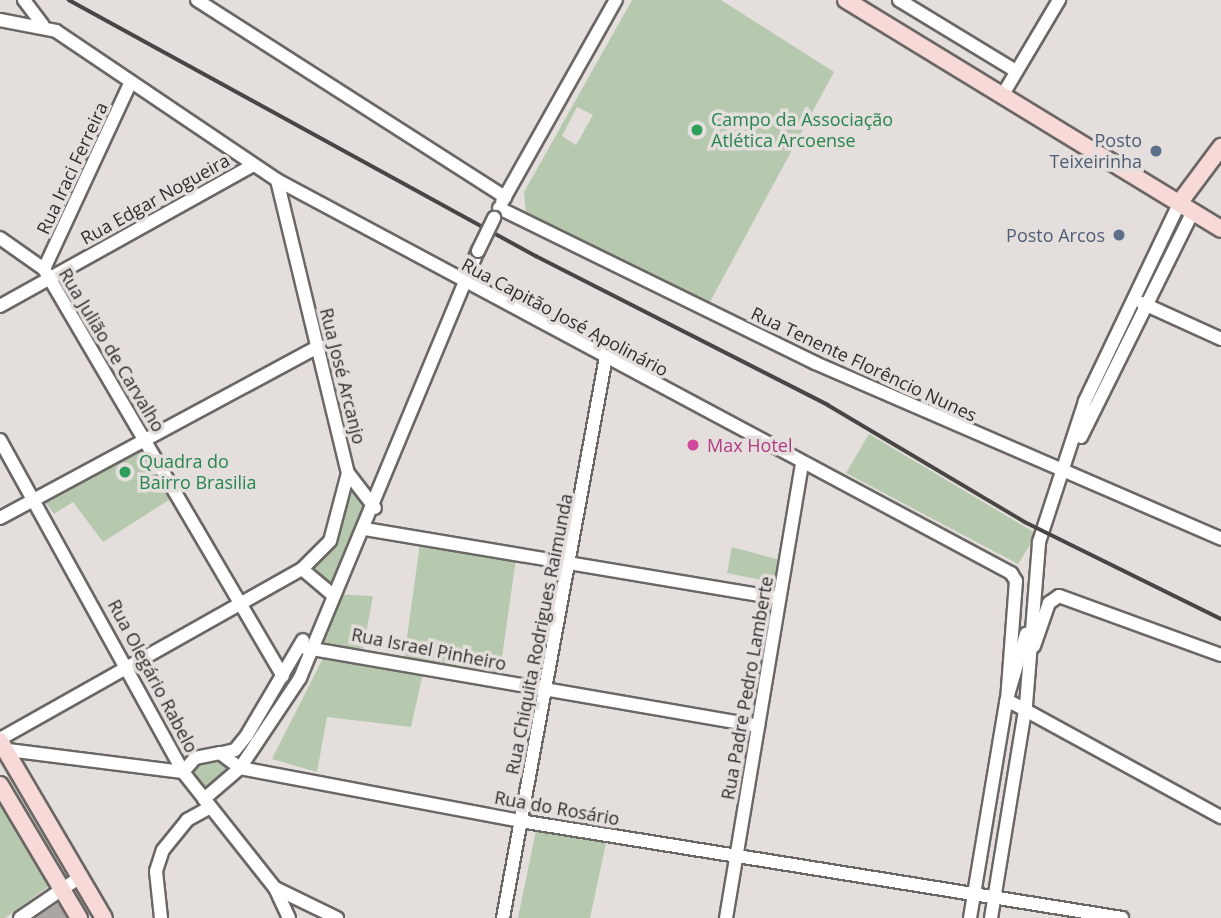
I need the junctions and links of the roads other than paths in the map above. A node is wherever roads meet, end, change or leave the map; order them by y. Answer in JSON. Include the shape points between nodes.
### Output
{"nodes":[{"id":1,"x":24,"y":0,"type":"edge"},
{"id":2,"x":197,"y":0,"type":"edge"},
{"id":3,"x":616,"y":0,"type":"edge"},
{"id":4,"x":846,"y":0,"type":"edge"},
{"id":5,"x":1059,"y":0,"type":"edge"},
{"id":6,"x":907,"y":2,"type":"edge"},
{"id":7,"x":0,"y":20,"type":"edge"},
{"id":8,"x":43,"y":26,"type":"junction"},
{"id":9,"x":1016,"y":71,"type":"junction"},
{"id":10,"x":131,"y":82,"type":"junction"},
{"id":11,"x":1002,"y":96,"type":"junction"},
{"id":12,"x":1221,"y":147,"type":"edge"},
{"id":13,"x":253,"y":165,"type":"junction"},
{"id":14,"x":277,"y":180,"type":"junction"},
{"id":15,"x":1187,"y":206,"type":"junction"},
{"id":16,"x":499,"y":208,"type":"junction"},
{"id":17,"x":1221,"y":229,"type":"edge"},
{"id":18,"x":0,"y":238,"type":"edge"},
{"id":19,"x":46,"y":274,"type":"junction"},
{"id":20,"x":464,"y":284,"type":"junction"},
{"id":21,"x":1133,"y":299,"type":"junction"},
{"id":22,"x":0,"y":306,"type":"edge"},
{"id":23,"x":1148,"y":306,"type":"junction"},
{"id":24,"x":1221,"y":339,"type":"edge"},
{"id":25,"x":320,"y":346,"type":"junction"},
{"id":26,"x":606,"y":357,"type":"junction"},
{"id":27,"x":144,"y":439,"type":"junction"},
{"id":28,"x":0,"y":440,"type":"edge"},
{"id":29,"x":1072,"y":453,"type":"junction"},
{"id":30,"x":802,"y":463,"type":"junction"},
{"id":31,"x":348,"y":473,"type":"junction"},
{"id":32,"x":1065,"y":474,"type":"junction"},
{"id":33,"x":36,"y":498,"type":"junction"},
{"id":34,"x":374,"y":508,"type":"junction"},
{"id":35,"x":0,"y":518,"type":"edge"},
{"id":36,"x":365,"y":529,"type":"junction"},
{"id":37,"x":1221,"y":539,"type":"edge"},
{"id":38,"x":573,"y":559,"type":"junction"},
{"id":39,"x":302,"y":569,"type":"junction"},
{"id":40,"x":332,"y":594,"type":"junction"},
{"id":41,"x":779,"y":598,"type":"junction"},
{"id":42,"x":242,"y":607,"type":"junction"},
{"id":43,"x":1031,"y":617,"type":"junction"},
{"id":44,"x":317,"y":629,"type":"junction"},
{"id":45,"x":317,"y":646,"type":"junction"},
{"id":46,"x":301,"y":647,"type":"junction"},
{"id":47,"x":1221,"y":655,"type":"edge"},
{"id":48,"x":1030,"y":657,"type":"junction"},
{"id":49,"x":131,"y":668,"type":"junction"},
{"id":50,"x":283,"y":676,"type":"junction"},
{"id":51,"x":545,"y":689,"type":"junction"},
{"id":52,"x":1007,"y":700,"type":"junction"},
{"id":53,"x":1025,"y":710,"type":"junction"},
{"id":54,"x":758,"y":726,"type":"junction"},
{"id":55,"x":2,"y":744,"type":"edge"},
{"id":56,"x":220,"y":753,"type":"junction"},
{"id":57,"x":242,"y":764,"type":"junction"},
{"id":58,"x":183,"y":772,"type":"junction"},
{"id":59,"x":0,"y":785,"type":"edge"},
{"id":60,"x":210,"y":807,"type":"junction"},
{"id":61,"x":1221,"y":817,"type":"edge"},
{"id":62,"x":520,"y":821,"type":"junction"},
{"id":63,"x":736,"y":856,"type":"junction"},
{"id":64,"x":80,"y":877,"type":"junction"},
{"id":65,"x":61,"y":888,"type":"junction"},
{"id":66,"x":275,"y":888,"type":"junction"},
{"id":67,"x":974,"y":894,"type":"junction"},
{"id":68,"x":995,"y":897,"type":"junction"},
{"id":69,"x":20,"y":918,"type":"edge"},
{"id":70,"x":79,"y":918,"type":"edge"},
{"id":71,"x":104,"y":918,"type":"edge"},
{"id":72,"x":161,"y":918,"type":"edge"},
{"id":73,"x":289,"y":918,"type":"edge"},
{"id":74,"x":337,"y":918,"type":"edge"},
{"id":75,"x":503,"y":918,"type":"edge"},
{"id":76,"x":726,"y":918,"type":"edge"},
{"id":77,"x":970,"y":918,"type":"edge"},
{"id":78,"x":991,"y":918,"type":"edge"},
{"id":79,"x":1122,"y":918,"type":"edge"}],
"edges":[{"from":1,"to":8,"type":"street"},
{"from":2,"to":16,"type":"street","name":"Rua Tenente Florêncio Nunes"},
{"from":3,"to":16,"type":"street"},
{"from":4,"to":11,"type":"main road"},
{"from":5,"to":9,"type":"street"},
{"from":6,"to":9,"type":"street"},
{"from":7,"to":8,"type":"street","name":"Rua Capitão José Apolinário"},
{"from":8,"to":10,"type":"street","name":"Rua Capitão José Apolinário"},
{"from":9,"to":11,"type":"street"},
{"from":10,"to":13,"type":"street","name":"Rua Capitão José Apolinário"},
{"from":10,"to":19,"type":"street","name":"Rua Iraci Ferreira"},
{"from":11,"to":15,"type":"main road"},
{"from":12,"to":15,"type":"main road"},
{"from":13,"to":14,"type":"street","name":"Rua Capitão José Apolinário"},
{"from":13,"to":19,"type":"street","name":"Rua Edgar Nogueira"},
{"from":14,"to":20,"type":"street","name":"Rua Capitão José Apolinário"},
{"from":14,"to":25,"type":"street","name":"Rua José Arcanjo"},
{"from":15,"to":17,"type":"main road"},
{"from":15,"to":21,"type":"street"},
{"from":15,"to":23,"type":"street"},
{"from":16,"to":20,"type":"street","bridge":true},
{"from":16,"to":32,"type":"street","name":"Rua Tenente Florêncio Nunes","via":[[815,363]]},
{"from":18,"to":19,"type":"street","name":"Rua Julião de Carvalho"},
{"from":19,"to":22,"type":"street","name":"Rua Edgar Nogueira"},
{"from":19,"to":27,"type":"street","name":"Rua Julião de Carvalho"},
{"from":20,"to":26,"type":"street","name":"Rua Capitão José Apolinário"},
{"from":20,"to":34,"type":"street"},
{"from":21,"to":23,"type":"street"},
{"from":21,"to":29,"type":"street","via":[[1085,401]]},
{"from":23,"to":24,"type":"street"},
{"from":23,"to":29,"type":"street"},
{"from":25,"to":27,"type":"street"},
{"from":25,"to":31,"type":"street","name":"Rua José Arcanjo"},
{"from":26,"to":30,"type":"street","name":"Rua Capitão José Apolinário"},
{"from":26,"to":38,"type":"street","name":"Rua Chiquita Rodrigues Raimunda"},
{"from":27,"to":33,"type":"street"},
{"from":27,"to":42,"type":"street","name":"Rua Julião de Carvalho"},
{"from":28,"to":33,"type":"street","name":"Rua Olegário Rabelo"},
{"from":29,"to":32,"type":"street"},
{"from":30,"to":41,"type":"street","name":"Rua Padre Pedro Lamberte"},
{"from":30,"to":52,"type":"street","name":"Rua Capitão José Apolinário","via":[[1011,573],[1016,582]]},
{"from":31,"to":34,"type":"street"},
{"from":31,"to":39,"type":"street","name":"Rua José Arcanjo","via":[[330,541]]},
{"from":32,"to":37,"type":"street","name":"Rua Tenente Florêncio Nunes"},
{"from":32,"to":43,"type":"street","via":[[1039,542]]},
{"from":33,"to":35,"type":"street"},
{"from":33,"to":49,"type":"street","name":"Rua Olegário Rabelo"},
{"from":34,"to":36,"type":"street"},
{"from":36,"to":38,"type":"street"},
{"from":36,"to":40,"type":"street"},
{"from":38,"to":41,"type":"street"},
{"from":38,"to":51,"type":"street","name":"Rua Chiquita Rodrigues Raimunda"},
{"from":39,"to":40,"type":"street"},
{"from":39,"to":42,"type":"street","name":"Rua José Arcanjo"},
{"from":40,"to":44,"type":"street"},
{"from":41,"to":54,"type":"street","name":"Rua Padre Pedro Lamberte"},
{"from":42,"to":49,"type":"street","name":"Rua José Arcanjo"},
{"from":42,"to":50,"type":"street","name":"Rua Julião de Carvalho"},
{"from":43,"to":48,"type":"street"},
{"from":43,"to":52,"type":"street"},
{"from":44,"to":45,"type":"street"},
{"from":44,"to":46,"type":"street"},
{"from":45,"to":46,"type":"street","name":"Rua Israel Pinheiro"},
{"from":45,"to":51,"type":"street","name":"Rua Israel Pinheiro"},
{"from":45,"to":57,"type":"street"},
{"from":46,"to":50,"type":"street"},
{"from":47,"to":48,"type":"street","via":[[1059,596],[1049,603]]},
{"from":48,"to":53,"type":"street"},
{"from":49,"to":55,"type":"street","name":"Rua José Arcanjo"},
{"from":49,"to":58,"type":"street","name":"Rua Olegário Rabelo"},
{"from":50,"to":56,"type":"street","via":[[235,750]]},
{"from":51,"to":54,"type":"street","name":"Rua Israel Pinheiro"},
{"from":51,"to":62,"type":"street","name":"Rua Chiquita Rodrigues Raimunda"},
{"from":52,"to":53,"type":"street"},
{"from":52,"to":67,"type":"street"},
{"from":53,"to":61,"type":"street","via":[[1107,749]]},
{"from":53,"to":68,"type":"street"},
{"from":54,"to":63,"type":"street","name":"Rua Padre Pedro Lamberte"},
{"from":55,"to":58,"type":"street"},
{"from":55,"to":64,"type":"main road"},
{"from":56,"to":57,"type":"street","name":"Rua do Rosário"},
{"from":56,"to":58,"type":"street","via":[[195,758]]},
{"from":57,"to":60,"type":"street","via":[[204,799]]},
{"from":57,"to":62,"type":"street","name":"Rua do Rosário"},
{"from":58,"to":60,"type":"street","name":"Rua Olegário Rabelo"},
{"from":59,"to":65,"type":"main road"},
{"from":60,"to":66,"type":"street","name":"Rua Olegário Rabelo"},
{"from":60,"to":72,"type":"street","via":[[187,820],[163,850],[156,871]]},
{"from":62,"to":63,"type":"street","name":"Rua do Rosário"},
{"from":62,"to":75,"type":"street","name":"Rua Chiquita Rodrigues Raimunda"},
{"from":63,"to":67,"type":"street","name":"Rua do Rosário"},
{"from":63,"to":76,"type":"street","name":"Rua Padre Pedro Lamberte"},
{"from":64,"to":65,"type":"street"},
{"from":64,"to":71,"type":"main road"},
{"from":65,"to":69,"type":"street"},
{"from":65,"to":70,"type":"main road"},
{"from":66,"to":73,"type":"street","name":"Rua Olegário Rabelo"},
{"from":66,"to":74,"type":"street"},
{"from":67,"to":68,"type":"street","name":"Rua do Rosário"},
{"from":67,"to":77,"type":"street"},
{"from":68,"to":78,"type":"street"},
{"from":68,"to":79,"type":"street","name":"Rua do Rosário"}]}
